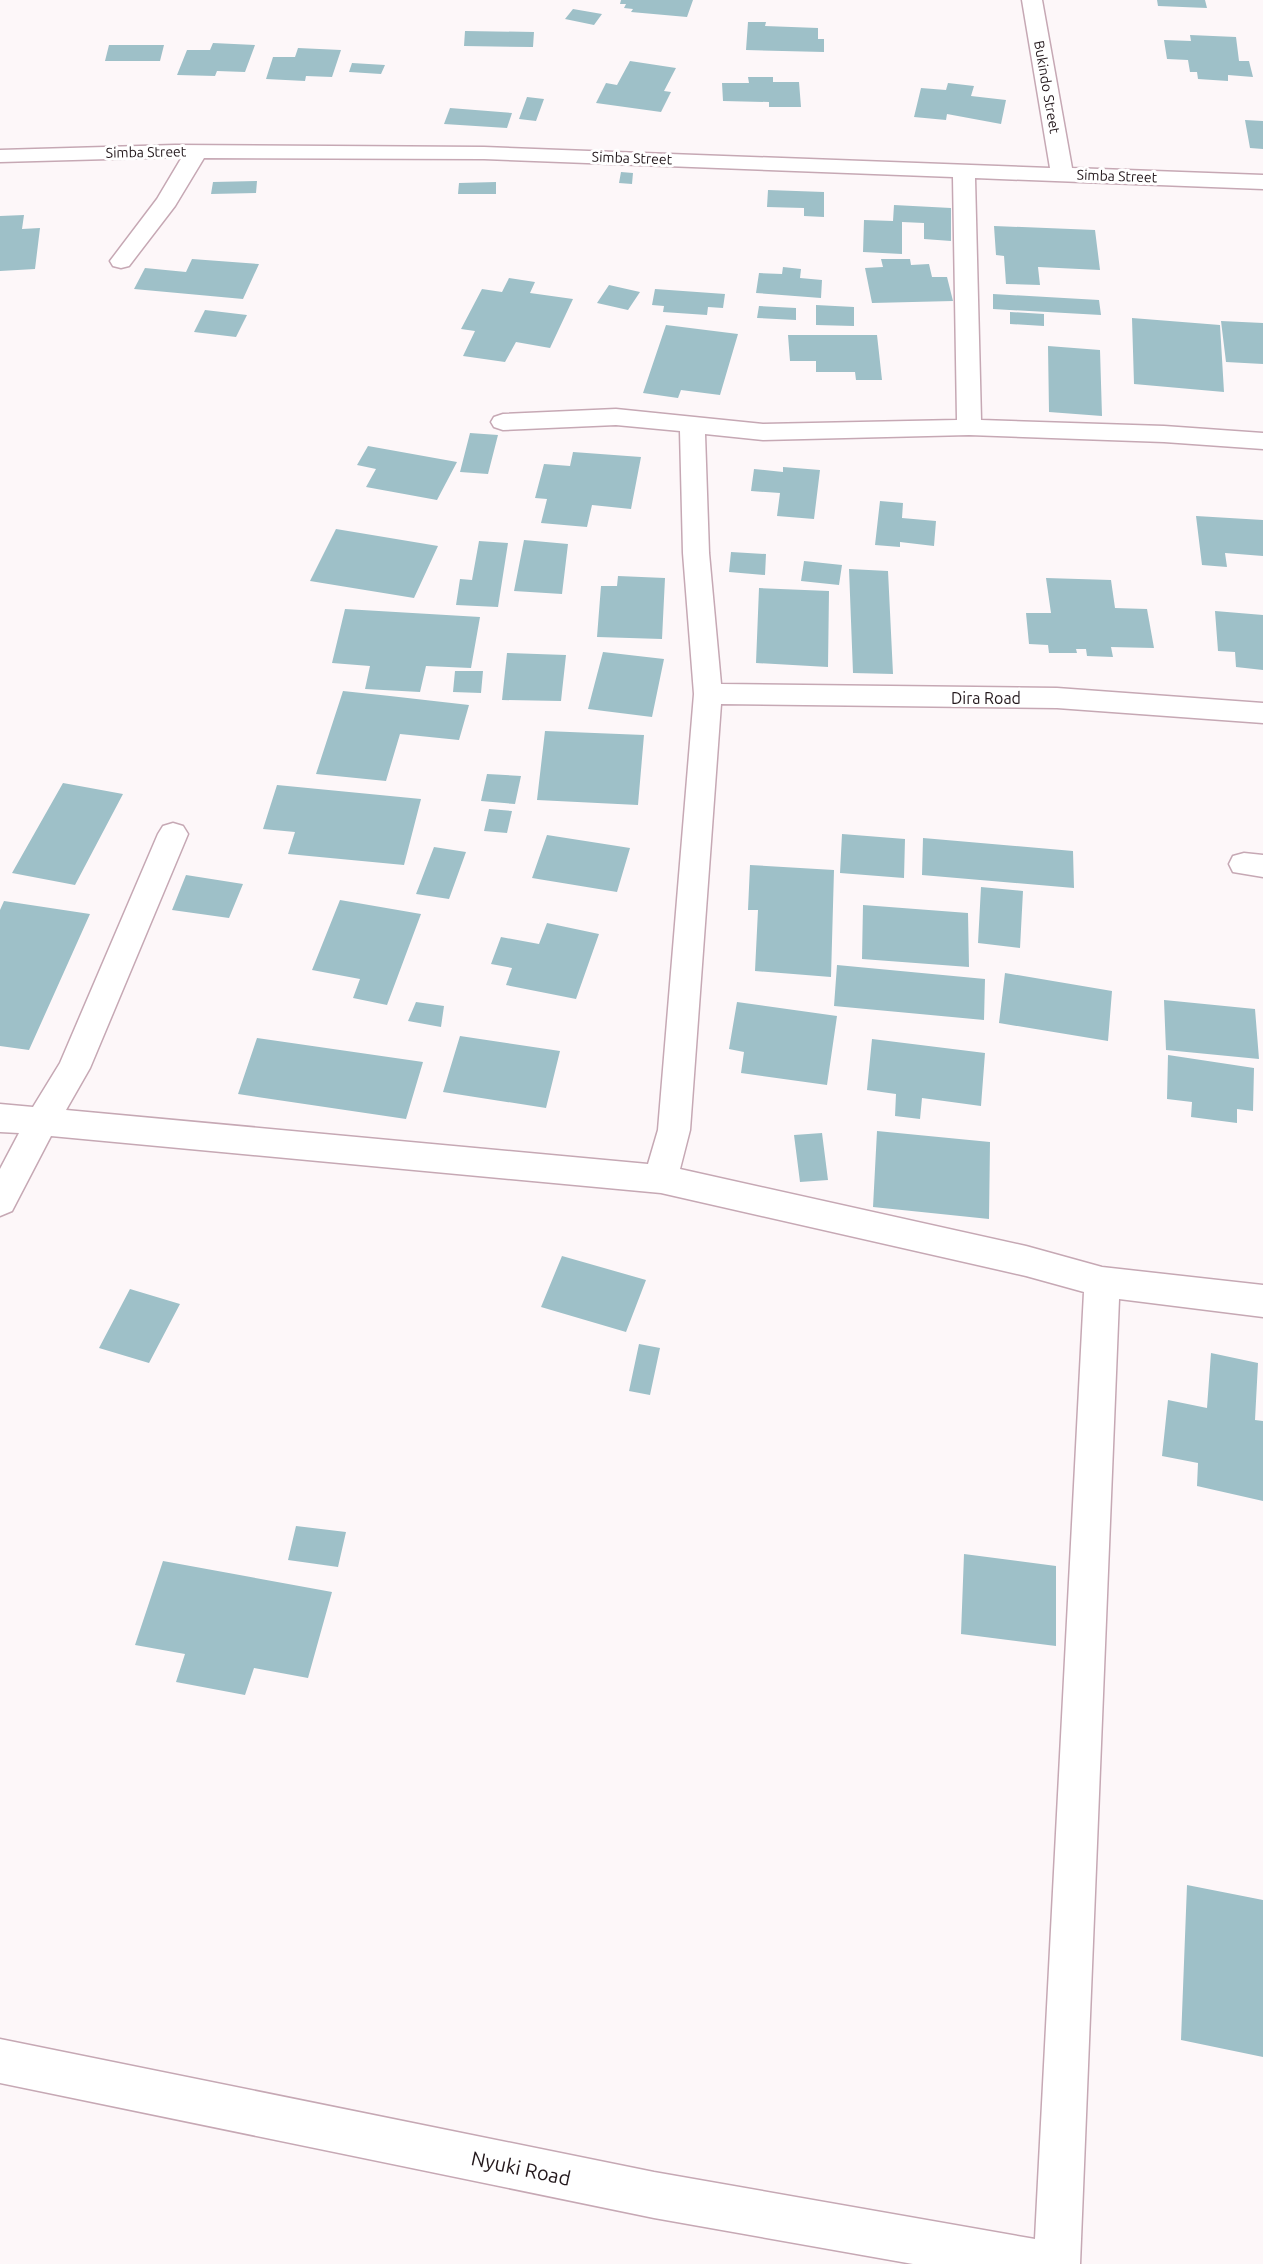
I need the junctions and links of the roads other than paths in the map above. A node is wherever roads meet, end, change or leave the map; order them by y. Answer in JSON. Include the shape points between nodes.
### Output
{"nodes":[{"id":1,"x":1032,"y":0,"type":"edge"},
{"id":2,"x":197,"y":151,"type":"junction"},
{"id":3,"x":0,"y":156,"type":"edge"},
{"id":4,"x":964,"y":170,"type":"junction"},
{"id":5,"x":1062,"y":174,"type":"junction"},
{"id":6,"x":1263,"y":182,"type":"edge"},
{"id":7,"x":121,"y":261,"type":"dead end"},
{"id":8,"x":503,"y":422,"type":"dead end"},
{"id":9,"x":692,"y":426,"type":"junction"},
{"id":10,"x":969,"y":427,"type":"junction"},
{"id":11,"x":1263,"y":441,"type":"edge"},
{"id":12,"x":708,"y":694,"type":"junction"},
{"id":13,"x":1263,"y":713,"type":"edge"},
{"id":14,"x":173,"y":834,"type":"dead end"},
{"id":15,"x":0,"y":1118,"type":"edge"},
{"id":16,"x":41,"y":1124,"type":"junction"},
{"id":17,"x":662,"y":1179,"type":"junction"},
{"id":18,"x":0,"y":1201,"type":"edge"},
{"id":19,"x":1102,"y":1282,"type":"junction"},
{"id":20,"x":1263,"y":1300,"type":"edge"},
{"id":21,"x":0,"y":2061,"type":"edge"},
{"id":22,"x":1043,"y":2264,"type":"edge"},
{"id":23,"x":1057,"y":2264,"type":"edge"}],
"edges":[{"from":1,"to":5,"type":"street","name":"Bukindo Street"},
{"from":2,"to":3,"type":"street","name":"Simba Street"},
{"from":2,"to":4,"type":"street","name":"Simba Street","via":[[484,153]]},
{"from":2,"to":7,"type":"street","via":[[167,201]]},
{"from":4,"to":5,"type":"street","name":"Simba Street"},
{"from":4,"to":10,"type":"street"},
{"from":5,"to":6,"type":"street","name":"Simba Street"},
{"from":8,"to":9,"type":"street","via":[[616,417]]},
{"from":9,"to":10,"type":"street","via":[[763,432]]},
{"from":9,"to":12,"type":"street","via":[[696,553]]},
{"from":10,"to":11,"type":"street"},
{"from":12,"to":13,"type":"street","name":"Dira Road","via":[[1057,698]]},
{"from":12,"to":17,"type":"street","via":[[675,1130]]},
{"from":14,"to":16,"type":"street","via":[[74,1068]]},
{"from":15,"to":16,"type":"street"},
{"from":16,"to":17,"type":"street"},
{"from":16,"to":18,"type":"street"},
{"from":17,"to":19,"type":"street","via":[[1026,1261]]},
{"from":19,"to":20,"type":"street"},
{"from":19,"to":23,"type":"street"},
{"from":21,"to":22,"type":"street","name":"Nyuki Road","via":[[654,2195]]}]}
